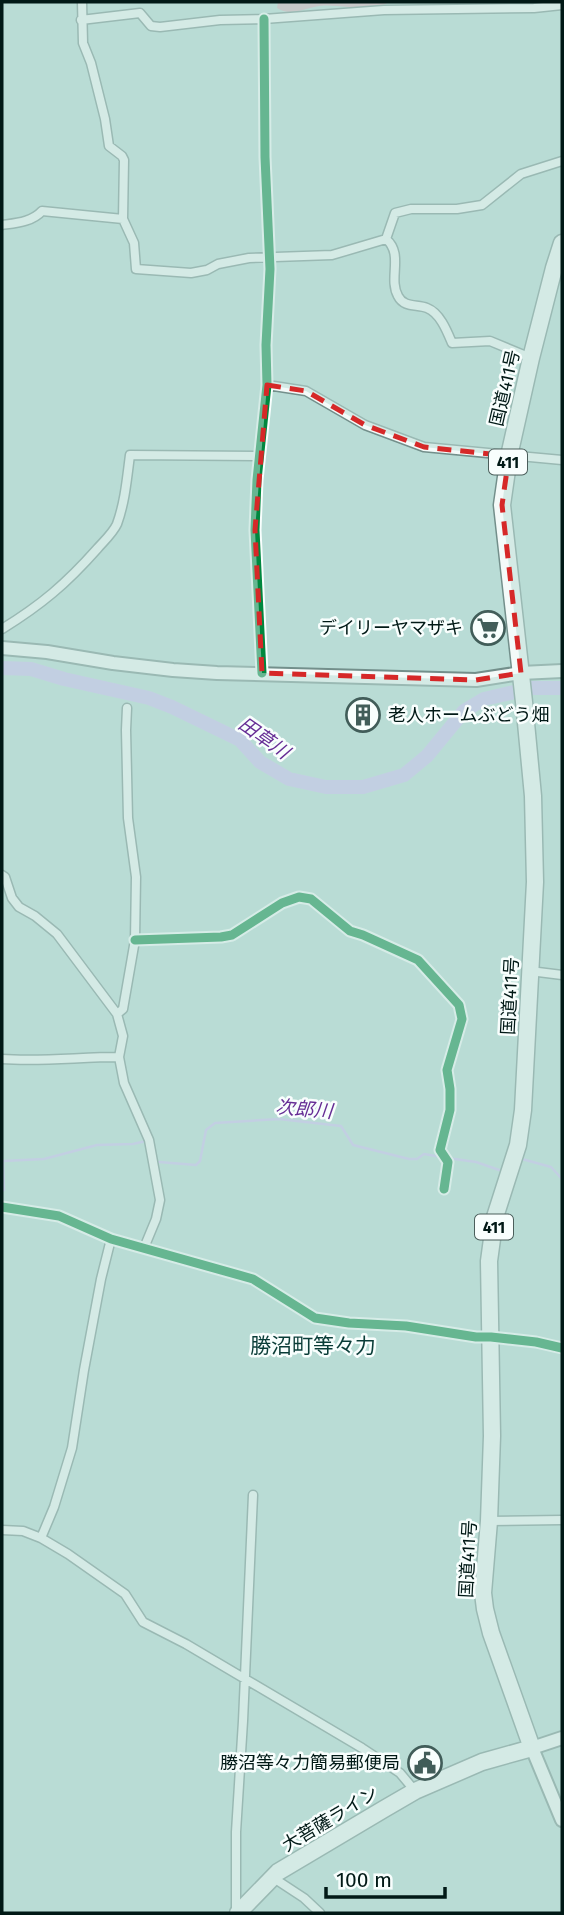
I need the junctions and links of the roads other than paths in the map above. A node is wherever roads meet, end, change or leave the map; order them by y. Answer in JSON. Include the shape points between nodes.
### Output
{"nodes":[{"id":1,"x":82,"y":2,"type":"edge"},
{"id":2,"x":562,"y":5,"type":"edge"},
{"id":3,"x":264,"y":19,"type":"junction"},
{"id":4,"x":81,"y":20,"type":"junction"},
{"id":5,"x":562,"y":161,"type":"edge"},
{"id":6,"x":124,"y":219,"type":"junction"},
{"id":7,"x":2,"y":225,"type":"edge"},
{"id":8,"x":386,"y":239,"type":"junction"},
{"id":9,"x":562,"y":243,"type":"edge"},
{"id":10,"x":269,"y":259,"type":"junction"},
{"id":11,"x":531,"y":358,"type":"junction"},
{"id":12,"x":267,"y":385,"type":"junction"},
{"id":13,"x":259,"y":456,"type":"junction"},
{"id":14,"x":509,"y":456,"type":"junction"},
{"id":15,"x":562,"y":460,"type":"edge"},
{"id":16,"x":2,"y":629,"type":"edge"},
{"id":17,"x":2,"y":648,"type":"edge"},
{"id":18,"x":562,"y":671,"type":"edge"},
{"id":19,"x":262,"y":673,"type":"junction"},
{"id":20,"x":521,"y":679,"type":"junction"},
{"id":21,"x":127,"y":708,"type":"dead end"},
{"id":22,"x":2,"y":875,"type":"edge"},
{"id":23,"x":135,"y":940,"type":"junction"},
{"id":24,"x":530,"y":971,"type":"junction"},
{"id":25,"x":562,"y":975,"type":"edge"},
{"id":26,"x":117,"y":1014,"type":"junction"},
{"id":27,"x":119,"y":1057,"type":"junction"},
{"id":28,"x":2,"y":1059,"type":"edge"},
{"id":29,"x":444,"y":1189,"type":"dead end"},
{"id":30,"x":2,"y":1207,"type":"edge"},
{"id":31,"x":111,"y":1238,"type":"junction"},
{"id":32,"x":144,"y":1248,"type":"junction"},
{"id":33,"x":491,"y":1337,"type":"junction"},
{"id":34,"x":562,"y":1348,"type":"edge"},
{"id":35,"x":253,"y":1495,"type":"dead end"},
{"id":36,"x":562,"y":1520,"type":"edge"},
{"id":37,"x":489,"y":1521,"type":"junction"},
{"id":38,"x":2,"y":1530,"type":"edge"},
{"id":39,"x":41,"y":1538,"type":"junction"},
{"id":40,"x":244,"y":1677,"type":"junction"},
{"id":41,"x":562,"y":1738,"type":"edge"},
{"id":42,"x":532,"y":1748,"type":"junction"},
{"id":43,"x":415,"y":1791,"type":"junction"},
{"id":44,"x":562,"y":1820,"type":"edge"},
{"id":45,"x":272,"y":1877,"type":"junction"},
{"id":46,"x":237,"y":1913,"type":"edge"},
{"id":47,"x":320,"y":1913,"type":"edge"}],
"edges":[{"from":1,"to":4,"type":"street"},
{"from":2,"to":3,"type":"street"},
{"from":3,"to":4,"type":"street","via":[[160,27],[151,26],[140,13]]},
{"from":3,"to":10,"type":"street"},
{"from":4,"to":6,"type":"street","via":[[108,146],[124,160]]},
{"from":5,"to":8,"type":"street","via":[[521,174],[482,205],[395,213]]},
{"from":6,"to":7,"type":"street","via":[[42,211],[36,217]]},
{"from":6,"to":10,"type":"street","via":[[134,243],[136,269],[191,272],[249,258]]},
{"from":8,"to":10,"type":"street","via":[[332,256]]},
{"from":8,"to":11,"type":"street","via":[[395,249],[395,287],[402,302],[429,308],[452,343],[489,341]]},
{"from":9,"to":11,"type":"highway","name":"国道411号","number":"411"},
{"from":10,"to":12,"type":"street"},
{"from":11,"to":14,"type":"highway","name":"国道411号","number":"411"},
{"from":12,"to":13,"type":"street"},
{"from":12,"to":14,"type":"street","via":[[306,391],[365,425],[424,447]]},
{"from":13,"to":16,"type":"street","via":[[130,455],[116,527],[54,593]]},
{"from":13,"to":19,"type":"street","via":[[255,530]]},
{"from":14,"to":15,"type":"street"},
{"from":14,"to":20,"type":"highway","name":"国道411号","number":"411","via":[[502,505]]},
{"from":17,"to":19,"type":"street","via":[[173,670]]},
{"from":18,"to":20,"type":"street"},
{"from":19,"to":20,"type":"street"},
{"from":20,"to":24,"type":"highway","name":"国道411号","number":"411","via":[[533,796]]},
{"from":21,"to":23,"type":"street"},
{"from":22,"to":26,"type":"street","via":[[19,907],[57,933]]},
{"from":23,"to":26,"type":"street","via":[[122,1009]]},
{"from":23,"to":29,"type":"street","via":[[232,935],[299,897],[310,898],[351,931],[418,960],[459,1005],[462,1019],[447,1070],[450,1110],[440,1150],[448,1162]]},
{"from":24,"to":25,"type":"street"},
{"from":24,"to":33,"type":"highway","name":"国道411号","number":"411","via":[[520,1133],[490,1247]]},
{"from":26,"to":27,"type":"street","via":[[123,1036]]},
{"from":27,"to":28,"type":"street"},
{"from":27,"to":32,"type":"street","via":[[124,1083],[149,1140],[160,1200]]},
{"from":30,"to":31,"type":"street","via":[[59,1216]]},
{"from":31,"to":32,"type":"street"},
{"from":31,"to":39,"type":"street","via":[[72,1448]]},
{"from":32,"to":33,"type":"street","via":[[253,1279],[315,1318]]},
{"from":33,"to":34,"type":"street"},
{"from":33,"to":37,"type":"highway","name":"国道411号","number":"411"},
{"from":35,"to":40,"type":"street"},
{"from":36,"to":37,"type":"street"},
{"from":37,"to":42,"type":"highway","name":"国道411号","number":"411","via":[[485,1609]]},
{"from":38,"to":39,"type":"street"},
{"from":39,"to":40,"type":"street","via":[[125,1594],[143,1622]]},
{"from":40,"to":43,"type":"street","via":[[400,1773]]},
{"from":40,"to":46,"type":"street"},
{"from":41,"to":42,"type":"street"},
{"from":42,"to":43,"type":"highway","name":"大菩薩ライン","via":[[482,1762]]},
{"from":42,"to":44,"type":"street"},
{"from":43,"to":45,"type":"highway","name":"大菩薩ライン"},
{"from":45,"to":46,"type":"highway","name":"大菩薩ライン"},
{"from":45,"to":47,"type":"street"}]}
